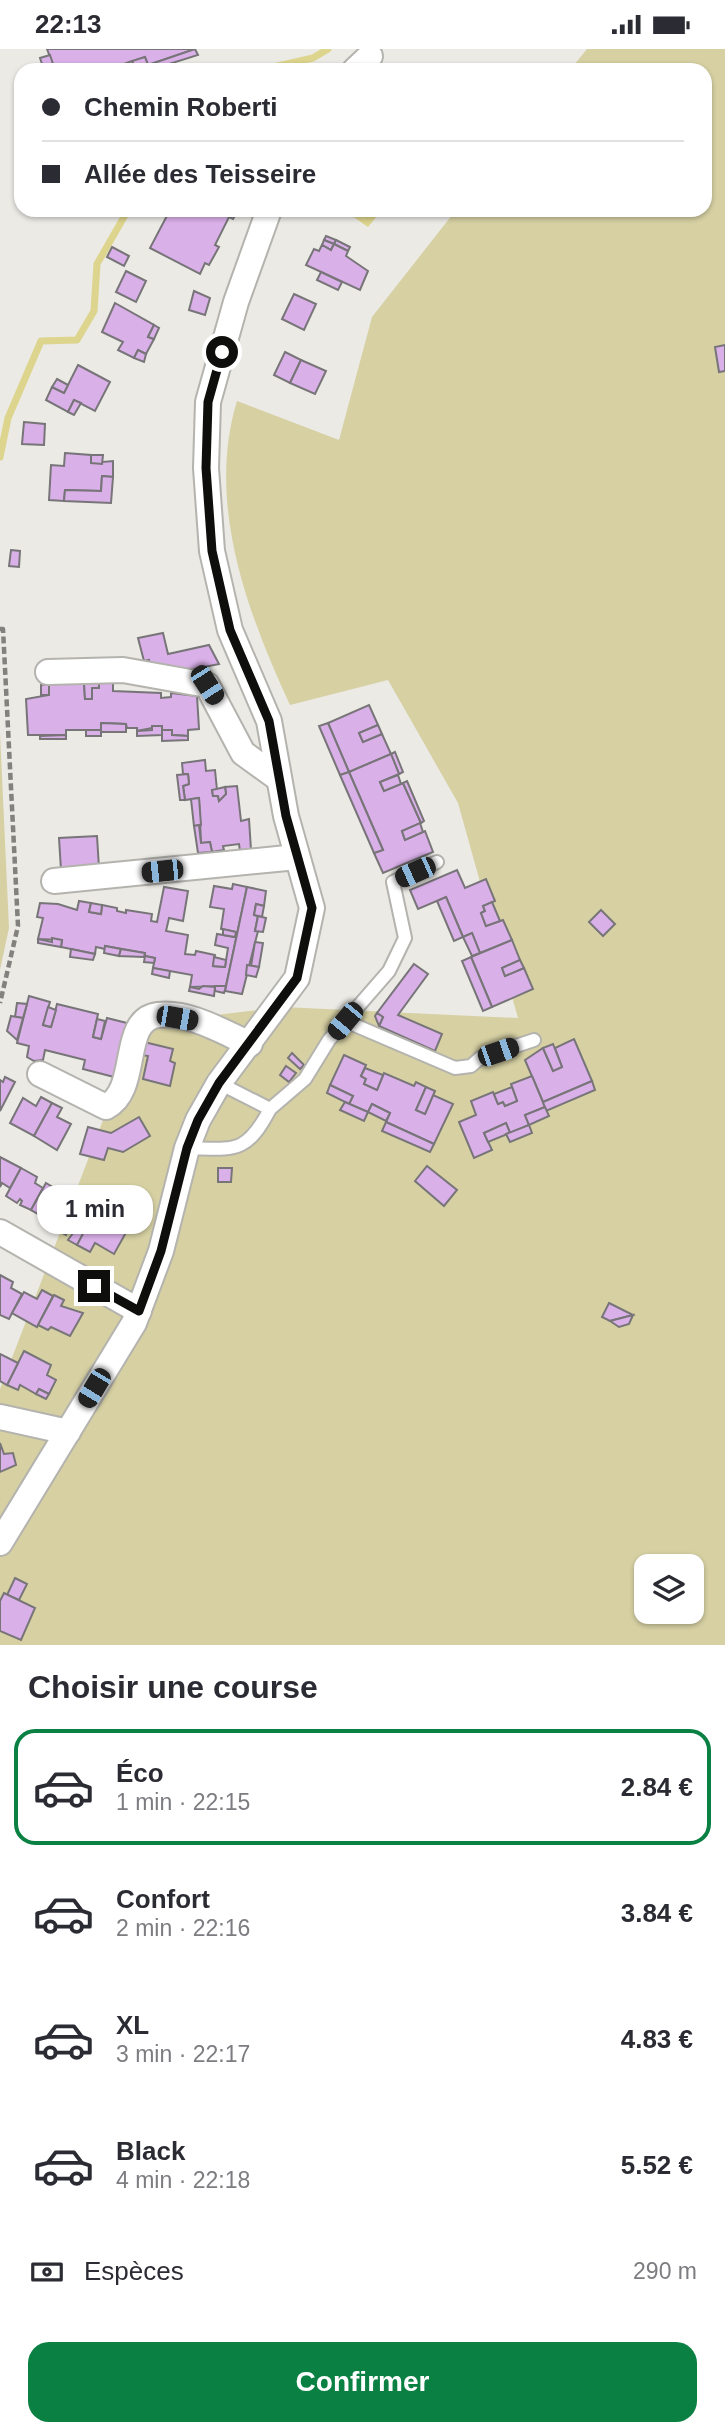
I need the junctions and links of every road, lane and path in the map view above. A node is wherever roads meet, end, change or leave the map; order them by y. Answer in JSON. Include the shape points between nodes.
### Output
{"nodes":[{"id":1,"x":266,"y":217,"type":"edge"},
{"id":2,"x":1,"y":629,"type":"edge"},
{"id":3,"x":48,"y":671,"type":"dead end"},
{"id":4,"x":279,"y":779,"type":"junction"},
{"id":5,"x":298,"y":857,"type":"junction"},
{"id":6,"x":437,"y":862,"type":"dead end"},
{"id":7,"x":54,"y":881,"type":"dead end"},
{"id":8,"x":0,"y":1003,"type":"edge"},
{"id":9,"x":345,"y":1021,"type":"junction"},
{"id":10,"x":534,"y":1039,"type":"dead end"},
{"id":11,"x":250,"y":1044,"type":"junction"},
{"id":12,"x":40,"y":1074,"type":"dead end"},
{"id":13,"x":219,"y":1083,"type":"junction"},
{"id":14,"x":270,"y":1109,"type":"junction"},
{"id":15,"x":187,"y":1148,"type":"junction"},
{"id":16,"x":0,"y":1232,"type":"edge"},
{"id":17,"x":139,"y":1311,"type":"junction"},
{"id":18,"x":0,"y":1417,"type":"edge"},
{"id":19,"x":68,"y":1432,"type":"junction"},
{"id":20,"x":0,"y":1542,"type":"edge"}],
"edges":[{"from":1,"to":4,"type":"street","via":[[208,402],[206,468],[212,551],[227,617],[269,721]]},
{"from":2,"to":8,"type":"path","via":[[18,926]]},
{"from":3,"to":4,"type":"street","via":[[123,670],[207,685],[243,753]]},
{"from":4,"to":5,"type":"street"},
{"from":5,"to":7,"type":"street"},
{"from":5,"to":11,"type":"street","via":[[312,908],[297,978]]},
{"from":6,"to":9,"type":"lane","via":[[393,882],[405,938],[388,971]]},
{"from":9,"to":10,"type":"lane","via":[[455,1068],[471,1066],[480,1058]]},
{"from":9,"to":14,"type":"lane","via":[[305,1079]]},
{"from":11,"to":12,"type":"street","via":[[195,1021],[159,1014],[146,1019],[135,1033],[125,1084],[118,1100],[106,1107]]},
{"from":11,"to":13,"type":"street"},
{"from":13,"to":14,"type":"lane"},
{"from":13,"to":15,"type":"street"},
{"from":14,"to":15,"type":"lane","via":[[255,1137],[239,1147]]},
{"from":15,"to":17,"type":"street","via":[[161,1251]]},
{"from":16,"to":17,"type":"street"},
{"from":17,"to":19,"type":"street"},
{"from":18,"to":19,"type":"street"},
{"from":19,"to":20,"type":"street"}]}
